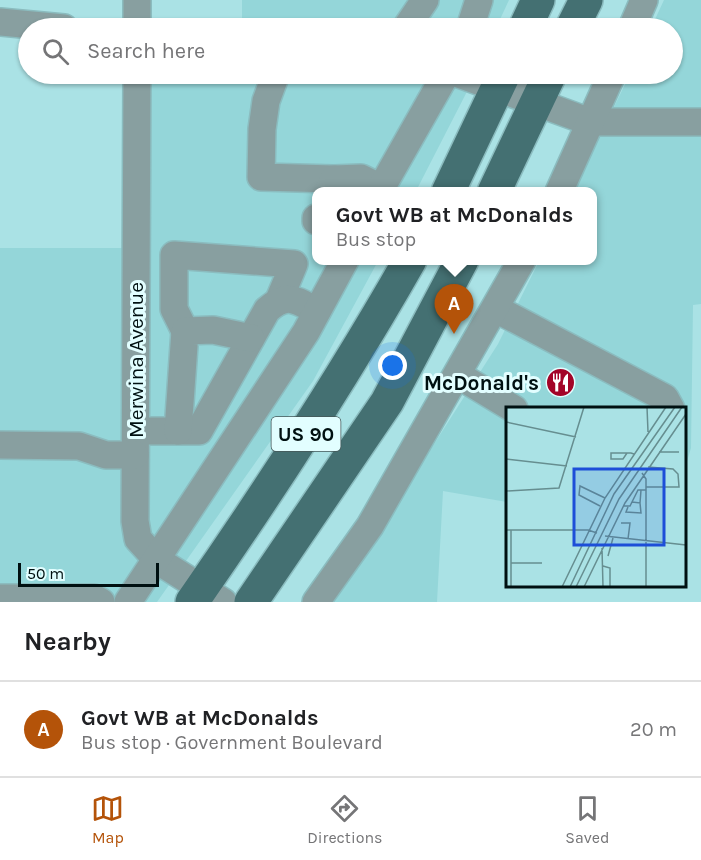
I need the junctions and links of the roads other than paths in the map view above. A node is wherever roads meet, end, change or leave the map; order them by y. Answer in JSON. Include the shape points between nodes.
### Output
{"nodes":[{"id":1,"x":137,"y":0,"type":"edge"},
{"id":2,"x":425,"y":0,"type":"edge"},
{"id":3,"x":479,"y":0,"type":"edge"},
{"id":4,"x":538,"y":0,"type":"edge"},
{"id":5,"x":586,"y":0,"type":"edge"},
{"id":6,"x":644,"y":0,"type":"edge"},
{"id":7,"x":137,"y":18,"type":"edge"},
{"id":8,"x":413,"y":18,"type":"edge"},
{"id":9,"x":473,"y":18,"type":"edge"},
{"id":10,"x":530,"y":18,"type":"edge"},
{"id":11,"x":577,"y":18,"type":"edge"},
{"id":12,"x":636,"y":18,"type":"edge"},
{"id":13,"x":0,"y":22,"type":"edge"},
{"id":14,"x":18,"y":24,"type":"edge"},
{"id":15,"x":137,"y":84,"type":"edge"},
{"id":16,"x":272,"y":84,"type":"edge"},
{"id":17,"x":440,"y":84,"type":"edge"},
{"id":18,"x":500,"y":84,"type":"edge"},
{"id":19,"x":519,"y":84,"type":"edge"},
{"id":20,"x":607,"y":84,"type":"edge"},
{"id":21,"x":543,"y":88,"type":"edge"},
{"id":22,"x":590,"y":122,"type":"junction"},
{"id":23,"x":701,"y":122,"type":"edge"},
{"id":24,"x":331,"y":185,"type":"edge"},
{"id":25,"x":375,"y":187,"type":"edge"},
{"id":26,"x":382,"y":187,"type":"edge"},
{"id":27,"x":450,"y":187,"type":"edge"},
{"id":28,"x":496,"y":187,"type":"edge"},
{"id":29,"x":561,"y":187,"type":"edge"},
{"id":30,"x":343,"y":265,"type":"edge"},
{"id":31,"x":408,"y":265,"type":"edge"},
{"id":32,"x":460,"y":265,"type":"edge"},
{"id":33,"x":520,"y":265,"type":"edge"},
{"id":34,"x":279,"y":300,"type":"junction"},
{"id":35,"x":496,"y":309,"type":"junction"},
{"id":36,"x":317,"y":311,"type":"junction"},
{"id":37,"x":185,"y":331,"type":"junction"},
{"id":38,"x":251,"y":338,"type":"junction"},
{"id":39,"x":458,"y":375,"type":"junction"},
{"id":40,"x":512,"y":407,"type":"edge"},
{"id":41,"x":670,"y":407,"type":"edge"},
{"id":42,"x":178,"y":431,"type":"junction"},
{"id":43,"x":135,"y":443,"type":"junction"},
{"id":44,"x":0,"y":445,"type":"edge"},
{"id":45,"x":158,"y":560,"type":"junction"},
{"id":46,"x":205,"y":597,"type":"edge"},
{"id":47,"x":0,"y":598,"type":"edge"},
{"id":48,"x":101,"y":602,"type":"edge"},
{"id":49,"x":128,"y":602,"type":"edge"},
{"id":50,"x":251,"y":602,"type":"edge"},
{"id":51,"x":316,"y":602,"type":"edge"}],
"edges":[{"from":1,"to":7,"type":"street"},
{"from":2,"to":8,"type":"street"},
{"from":3,"to":9,"type":"street"},
{"from":4,"to":10,"type":"main road"},
{"from":5,"to":11,"type":"main road"},
{"from":6,"to":12,"type":"street"},
{"from":13,"to":14,"type":"street"},
{"from":15,"to":43,"type":"street","name":"Merwina Avenue"},
{"from":16,"to":24,"type":"street","via":[[262,129],[261,177]]},
{"from":17,"to":26,"type":"street"},
{"from":18,"to":27,"type":"main road"},
{"from":19,"to":21,"type":"street"},
{"from":20,"to":22,"type":"street"},
{"from":21,"to":22,"type":"street"},
{"from":21,"to":28,"type":"main road"},
{"from":22,"to":23,"type":"street"},
{"from":22,"to":29,"type":"street"},
{"from":24,"to":25,"type":"street","via":[[361,178]]},
{"from":30,"to":36,"type":"street"},
{"from":31,"to":46,"type":"main road","number":"US 90"},
{"from":32,"to":50,"type":"main road","number":"US 90","via":[[387,402]]},
{"from":33,"to":35,"type":"street"},
{"from":34,"to":36,"type":"street","via":[[292,299]]},
{"from":34,"to":37,"type":"street","via":[[294,264],[174,255],[174,309]]},
{"from":34,"to":38,"type":"street","via":[[267,310]]},
{"from":35,"to":39,"type":"street"},
{"from":35,"to":41,"type":"street","via":[[665,398]]},
{"from":36,"to":45,"type":"street"},
{"from":37,"to":38,"type":"street","via":[[213,330]]},
{"from":37,"to":42,"type":"street"},
{"from":38,"to":42,"type":"street","via":[[199,431]]},
{"from":39,"to":40,"type":"street"},
{"from":39,"to":51,"type":"street","via":[[370,526]]},
{"from":42,"to":43,"type":"street"},
{"from":43,"to":44,"type":"street","via":[[106,455],[78,446]]},
{"from":43,"to":45,"type":"street","name":"Merwina Avenue","via":[[138,539]]},
{"from":45,"to":46,"type":"street","name":"Merwina Avenue"},
{"from":45,"to":49,"type":"street"},
{"from":47,"to":48,"type":"street","via":[[94,598]]}]}
